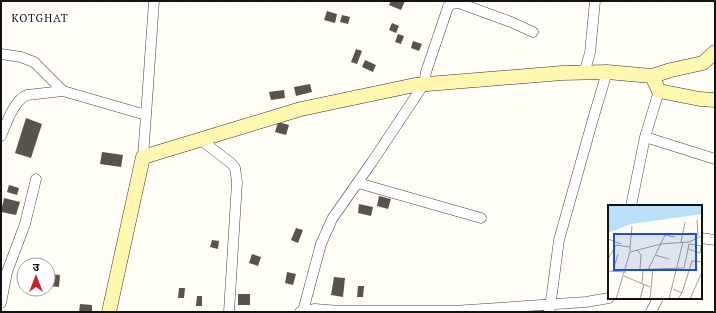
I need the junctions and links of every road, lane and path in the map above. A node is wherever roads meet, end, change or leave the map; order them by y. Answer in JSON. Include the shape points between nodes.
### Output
{"nodes":[{"id":1,"x":154,"y":1,"type":"edge"},
{"id":2,"x":595,"y":1,"type":"edge"},
{"id":3,"x":533,"y":32,"type":"dead end"},
{"id":4,"x":715,"y":52,"type":"edge"},
{"id":5,"x":1,"y":54,"type":"edge"},
{"id":6,"x":607,"y":72,"type":"junction"},
{"id":7,"x":584,"y":73,"type":"junction"},
{"id":8,"x":652,"y":76,"type":"junction"},
{"id":9,"x":424,"y":84,"type":"junction"},
{"id":10,"x":63,"y":91,"type":"junction"},
{"id":11,"x":659,"y":91,"type":"junction"},
{"id":12,"x":715,"y":100,"type":"edge"},
{"id":13,"x":146,"y":115,"type":"junction"},
{"id":14,"x":1,"y":134,"type":"edge"},
{"id":15,"x":644,"y":137,"type":"junction"},
{"id":16,"x":201,"y":140,"type":"junction"},
{"id":17,"x":143,"y":157,"type":"junction"},
{"id":18,"x":715,"y":159,"type":"edge"},
{"id":19,"x":36,"y":180,"type":"dead end"},
{"id":20,"x":358,"y":183,"type":"junction"},
{"id":21,"x":631,"y":205,"type":"edge"},
{"id":22,"x":480,"y":218,"type":"dead end"},
{"id":23,"x":702,"y":238,"type":"edge"},
{"id":24,"x":715,"y":240,"type":"edge"},
{"id":25,"x":608,"y":298,"type":"edge"},
{"id":26,"x":658,"y":299,"type":"edge"},
{"id":27,"x":1,"y":303,"type":"edge"},
{"id":28,"x":550,"y":308,"type":"edge"},
{"id":29,"x":340,"y":311,"type":"edge"},
{"id":30,"x":109,"y":312,"type":"edge"},
{"id":31,"x":229,"y":312,"type":"edge"},
{"id":32,"x":301,"y":312,"type":"edge"},
{"id":33,"x":651,"y":312,"type":"edge"}],
"edges":[{"from":1,"to":13,"type":"street"},
{"from":2,"to":7,"type":"street","via":[[590,54]]},
{"from":3,"to":9,"type":"street","via":[[459,3],[453,3],[448,7],[444,17]]},
{"from":4,"to":8,"type":"street","via":[[703,63]]},
{"from":5,"to":10,"type":"street","via":[[34,62]]},
{"from":6,"to":7,"type":"street"},
{"from":6,"to":8,"type":"street"},
{"from":6,"to":28,"type":"street","via":[[559,240]]},
{"from":7,"to":9,"type":"street"},
{"from":8,"to":11,"type":"street"},
{"from":9,"to":16,"type":"street","via":[[301,110]]},
{"from":9,"to":20,"type":"street"},
{"from":10,"to":13,"type":"street"},
{"from":10,"to":14,"type":"street","via":[[23,97],[12,111]]},
{"from":11,"to":12,"type":"street"},
{"from":11,"to":15,"type":"street"},
{"from":13,"to":17,"type":"street"},
{"from":15,"to":18,"type":"street"},
{"from":15,"to":21,"type":"street"},
{"from":16,"to":17,"type":"street"},
{"from":16,"to":31,"type":"street","via":[[235,168],[237,182]]},
{"from":17,"to":30,"type":"street"},
{"from":19,"to":27,"type":"street","via":[[25,224],[7,272]]},
{"from":20,"to":22,"type":"street"},
{"from":20,"to":32,"type":"street","via":[[332,219],[321,244]]},
{"from":23,"to":24,"type":"street"},
{"from":25,"to":28,"type":"street"},
{"from":26,"to":33,"type":"street"},
{"from":28,"to":29,"type":"street"},
{"from":29,"to":32,"type":"street","via":[[315,309]]}]}
